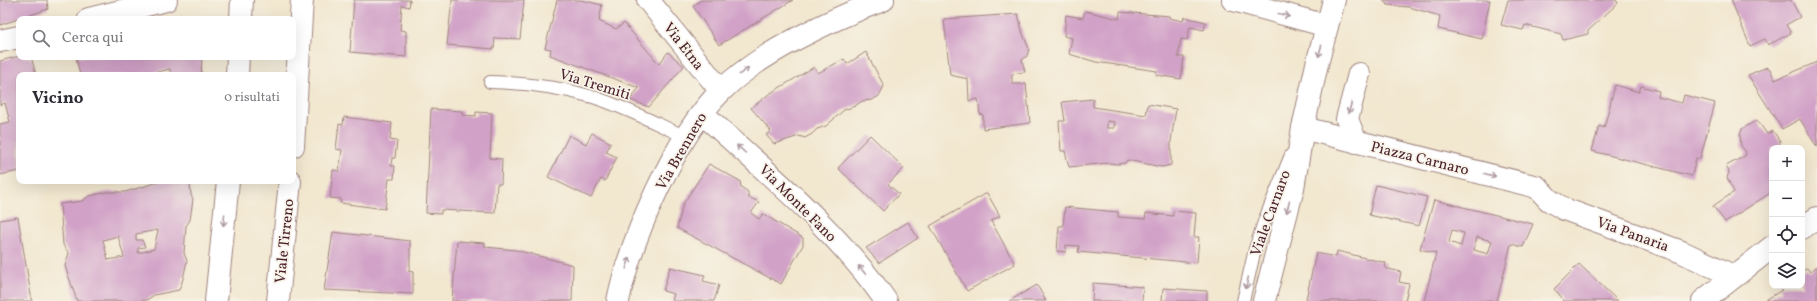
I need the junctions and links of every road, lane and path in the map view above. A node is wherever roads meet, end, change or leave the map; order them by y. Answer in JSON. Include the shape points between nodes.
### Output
{"nodes":[{"id":1,"x":166,"y":0,"type":"edge"},
{"id":2,"x":242,"y":0,"type":"edge"},
{"id":3,"x":302,"y":0,"type":"edge"},
{"id":4,"x":648,"y":0,"type":"edge"},
{"id":5,"x":883,"y":0,"type":"edge"},
{"id":6,"x":1233,"y":0,"type":"edge"},
{"id":7,"x":1334,"y":0,"type":"edge"},
{"id":8,"x":101,"y":16,"type":"edge"},
{"id":9,"x":241,"y":16,"type":"edge"},
{"id":10,"x":1327,"y":26,"type":"junction"},
{"id":11,"x":16,"y":37,"type":"edge"},
{"id":12,"x":0,"y":41,"type":"edge"},
{"id":13,"x":238,"y":60,"type":"edge"},
{"id":14,"x":237,"y":72,"type":"edge"},
{"id":15,"x":1359,"y":74,"type":"dead end"},
{"id":16,"x":490,"y":82,"type":"dead end"},
{"id":17,"x":721,"y":91,"type":"junction"},
{"id":18,"x":296,"y":97,"type":"edge"},
{"id":19,"x":702,"y":113,"type":"junction"},
{"id":20,"x":1303,"y":128,"type":"junction"},
{"id":21,"x":686,"y":137,"type":"junction"},
{"id":22,"x":1356,"y":142,"type":"junction"},
{"id":23,"x":228,"y":184,"type":"edge"},
{"id":24,"x":290,"y":184,"type":"edge"},
{"id":25,"x":1537,"y":187,"type":"joint"},
{"id":26,"x":1817,"y":218,"type":"edge"},
{"id":27,"x":1805,"y":226,"type":"edge"},
{"id":28,"x":1769,"y":249,"type":"edge"},
{"id":29,"x":1733,"y":276,"type":"junction"},
{"id":30,"x":216,"y":301,"type":"edge"},
{"id":31,"x":278,"y":301,"type":"edge"},
{"id":32,"x":618,"y":301,"type":"edge"},
{"id":33,"x":886,"y":301,"type":"edge"},
{"id":34,"x":1243,"y":301,"type":"edge"},
{"id":35,"x":1264,"y":301,"type":"edge"},
{"id":36,"x":1703,"y":301,"type":"edge"}],
"edges":[{"from":1,"to":8,"type":"street"},
{"from":2,"to":9,"type":"street"},
{"from":3,"to":18,"type":"street"},
{"from":4,"to":17,"type":"street","name":"Via Etna"},
{"from":17,"to":5,"type":"street","name":"Via Brennero","one_way":true,"via":[[752,66],[794,41]]},
{"from":6,"to":10,"type":"street","one_way":true},
{"from":7,"to":10,"type":"street","name":"Viale Carnaro"},
{"from":10,"to":20,"type":"street","name":"Viale Carnaro","one_way":true,"via":[[1316,64]]},
{"from":11,"to":12,"type":"street"},
{"from":13,"to":14,"type":"street"},
{"from":15,"to":22,"type":"street","one_way":true,"via":[[1347,119]]},
{"from":16,"to":21,"type":"lane","name":"Via Tremiti","via":[[548,86],[593,97]]},
{"from":17,"to":19,"type":"street","name":"Via Brennero"},
{"from":19,"to":21,"type":"street","name":"Via Brennero"},
{"from":33,"to":19,"type":"street","name":"Via Monte Fano","one_way":true,"via":[[819,223]]},
{"from":20,"to":22,"type":"street","name":"Piazza Carnaro"},
{"from":20,"to":34,"type":"lane","name":"Viale Carnaro","one_way":true,"via":[[1265,219]]},
{"from":20,"to":35,"type":"street","name":"Viale Carnaro","one_way":true,"via":[[1293,188]]},
{"from":32,"to":21,"type":"street","name":"Via Brennero","one_way":true,"via":[[632,249],[664,178]]},
{"from":22,"to":25,"type":"street","name":"Piazza Carnaro","one_way":true},
{"from":23,"to":30,"type":"street","one_way":true},
{"from":24,"to":31,"type":"street","name":"Viale Tirreno"},
{"from":25,"to":29,"type":"street","name":"Via Panaria","via":[[1549,200],[1564,209],[1682,252]]},
{"from":26,"to":27,"type":"street"},
{"from":28,"to":29,"type":"street"},
{"from":29,"to":36,"type":"street"}]}
